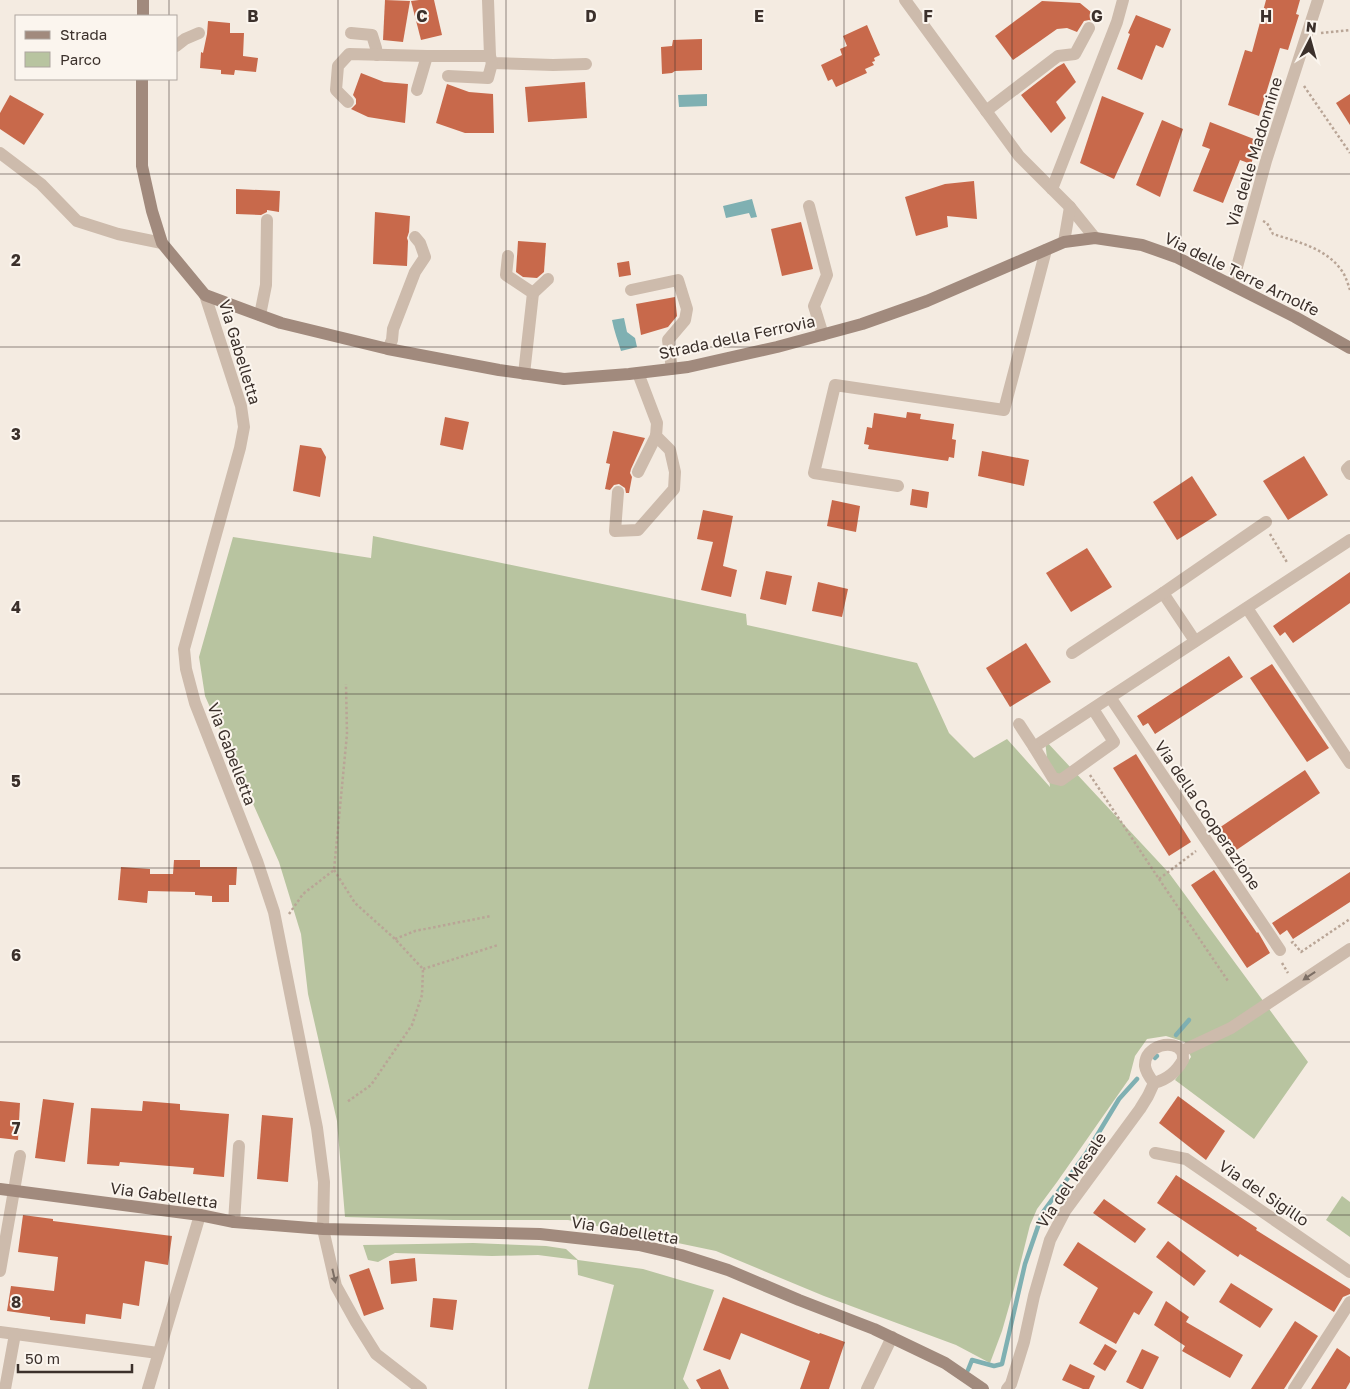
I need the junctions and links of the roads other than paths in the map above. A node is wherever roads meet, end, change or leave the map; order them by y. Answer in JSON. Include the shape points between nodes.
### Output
{"nodes":[{"id":1,"x":143,"y":0,"type":"edge"},
{"id":2,"x":488,"y":0,"type":"edge"},
{"id":3,"x":905,"y":0,"type":"edge"},
{"id":4,"x":1122,"y":0,"type":"edge"},
{"id":5,"x":1318,"y":0,"type":"edge"},
{"id":6,"x":143,"y":15,"type":"edge"},
{"id":7,"x":1089,"y":28,"type":"dead end"},
{"id":8,"x":200,"y":32,"type":"dead end"},
{"id":9,"x":351,"y":33,"type":"dead end"},
{"id":10,"x":178,"y":44,"type":"edge"},
{"id":11,"x":376,"y":55,"type":"junction"},
{"id":12,"x":428,"y":56,"type":"junction"},
{"id":13,"x":491,"y":59,"type":"junction"},
{"id":14,"x":586,"y":64,"type":"dead end"},
{"id":15,"x":448,"y":76,"type":"dead end"},
{"id":16,"x":142,"y":80,"type":"edge"},
{"id":17,"x":417,"y":90,"type":"dead end"},
{"id":18,"x":348,"y":102,"type":"dead end"},
{"id":19,"x":986,"y":111,"type":"junction"},
{"id":20,"x":0,"y":153,"type":"edge"},
{"id":21,"x":1052,"y":189,"type":"junction"},
{"id":22,"x":809,"y":206,"type":"dead end"},
{"id":23,"x":1070,"y":207,"type":"junction"},
{"id":24,"x":268,"y":220,"type":"dead end"},
{"id":25,"x":415,"y":237,"type":"dead end"},
{"id":26,"x":1095,"y":238,"type":"junction"},
{"id":27,"x":1064,"y":242,"type":"junction"},
{"id":28,"x":162,"y":243,"type":"junction"},
{"id":29,"x":1046,"y":250,"type":"junction"},
{"id":30,"x":508,"y":256,"type":"dead end"},
{"id":31,"x":548,"y":279,"type":"dead end"},
{"id":32,"x":1232,"y":285,"type":"junction"},
{"id":33,"x":631,"y":290,"type":"dead end"},
{"id":34,"x":533,"y":293,"type":"junction"},
{"id":35,"x":205,"y":296,"type":"junction"},
{"id":36,"x":260,"y":315,"type":"junction"},
{"id":37,"x":823,"y":335,"type":"junction"},
{"id":38,"x":1350,"y":348,"type":"edge"},
{"id":39,"x":388,"y":349,"type":"junction"},
{"id":40,"x":672,"y":369,"type":"junction"},
{"id":41,"x":638,"y":373,"type":"junction"},
{"id":42,"x":524,"y":374,"type":"junction"},
{"id":43,"x":656,"y":436,"type":"junction"},
{"id":44,"x":1350,"y":466,"type":"edge"},
{"id":45,"x":638,"y":472,"type":"dead end"},
{"id":46,"x":1350,"y":474,"type":"edge"},
{"id":47,"x":898,"y":486,"type":"dead end"},
{"id":48,"x":618,"y":492,"type":"dead end"},
{"id":49,"x":1265,"y":522,"type":"road end"},
{"id":50,"x":1350,"y":540,"type":"edge"},
{"id":51,"x":1163,"y":593,"type":"junction"},
{"id":52,"x":1247,"y":608,"type":"junction"},
{"id":53,"x":1195,"y":641,"type":"junction"},
{"id":54,"x":1072,"y":653,"type":"dead end"},
{"id":55,"x":1110,"y":697,"type":"junction"},
{"id":56,"x":1093,"y":709,"type":"junction"},
{"id":57,"x":1019,"y":724,"type":"dead end"},
{"id":58,"x":1034,"y":747,"type":"junction"},
{"id":59,"x":1350,"y":763,"type":"edge"},
{"id":60,"x":1350,"y":949,"type":"edge"},
{"id":61,"x":1280,"y":950,"type":"road end"},
{"id":62,"x":1182,"y":1051,"type":"junction"},
{"id":63,"x":1154,"y":1083,"type":"junction"},
{"id":64,"x":239,"y":1146,"type":"dead end"},
{"id":65,"x":1155,"y":1153,"type":"dead end"},
{"id":66,"x":20,"y":1156,"type":"dead end"},
{"id":67,"x":0,"y":1189,"type":"edge"},
{"id":68,"x":14,"y":1191,"type":"junction"},
{"id":69,"x":200,"y":1215,"type":"junction"},
{"id":70,"x":234,"y":1222,"type":"junction"},
{"id":71,"x":323,"y":1229,"type":"junction"},
{"id":72,"x":0,"y":1271,"type":"edge"},
{"id":73,"x":1350,"y":1272,"type":"edge"},
{"id":74,"x":1350,"y":1302,"type":"edge"},
{"id":75,"x":0,"y":1332,"type":"edge"},
{"id":76,"x":15,"y":1334,"type":"junction"},
{"id":77,"x":892,"y":1337,"type":"junction"},
{"id":78,"x":158,"y":1354,"type":"junction"},
{"id":79,"x":5,"y":1389,"type":"edge"},
{"id":80,"x":148,"y":1389,"type":"edge"},
{"id":81,"x":421,"y":1389,"type":"edge"},
{"id":82,"x":867,"y":1389,"type":"edge"},
{"id":83,"x":983,"y":1389,"type":"edge"},
{"id":84,"x":1007,"y":1389,"type":"edge"},
{"id":85,"x":1294,"y":1389,"type":"edge"}],
"edges":[{"from":1,"to":6,"type":"street"},
{"from":2,"to":13,"type":"street"},
{"from":3,"to":19,"type":"street"},
{"from":4,"to":21,"type":"street","via":[[1117,22]]},
{"from":5,"to":32,"type":"street","name":"Via delle Madonnine"},
{"from":7,"to":19,"type":"street","via":[[1075,54],[1058,56]]},
{"from":8,"to":10,"type":"street"},
{"from":9,"to":11,"type":"street","via":[[372,35]]},
{"from":11,"to":12,"type":"street"},
{"from":11,"to":18,"type":"street","via":[[349,54],[338,66],[336,90]]},
{"from":12,"to":13,"type":"street"},
{"from":12,"to":17,"type":"street"},
{"from":13,"to":14,"type":"street","via":[[553,65]]},
{"from":13,"to":15,"type":"street","via":[[488,78]]},
{"from":16,"to":28,"type":"street","via":[[142,166]]},
{"from":19,"to":21,"type":"street","via":[[1019,156]]},
{"from":20,"to":28,"type":"street","via":[[41,184],[77,221]]},
{"from":21,"to":23,"type":"street"},
{"from":22,"to":37,"type":"street","via":[[828,275],[814,306]]},
{"from":23,"to":26,"type":"street"},
{"from":23,"to":27,"type":"street"},
{"from":24,"to":36,"type":"street","via":[[266,285]]},
{"from":25,"to":39,"type":"street","via":[[425,257],[415,272]]},
{"from":26,"to":27,"type":"street","name":"Strada della Ferrovia"},
{"from":26,"to":32,"type":"street","name":"Via delle Terre Arnolfe","via":[[1142,245]]},
{"from":27,"to":29,"type":"street","name":"Strada della Ferrovia"},
{"from":28,"to":35,"type":"street"},
{"from":29,"to":37,"type":"street","name":"Strada della Ferrovia","via":[[927,301]]},
{"from":29,"to":47,"type":"street","via":[[1004,410],[835,386],[814,473]]},
{"from":30,"to":34,"type":"street","via":[[506,276]]},
{"from":31,"to":34,"type":"street"},
{"from":32,"to":38,"type":"street","name":"Via delle Terre Arnolfe"},
{"from":33,"to":40,"type":"street","via":[[678,280],[687,309],[686,320],[668,340]]},
{"from":34,"to":42,"type":"street"},
{"from":35,"to":36,"type":"street","name":"Strada della Ferrovia"},
{"from":35,"to":71,"type":"street","name":"Via Gabelletta","via":[[242,406],[244,427],[184,649],[186,669],[195,703],[274,912],[318,1128],[324,1182]]},
{"from":36,"to":39,"type":"street","name":"Strada della Ferrovia"},
{"from":37,"to":40,"type":"street","name":"Strada della Ferrovia","via":[[777,348]]},
{"from":39,"to":42,"type":"street","name":"Strada della Ferrovia"},
{"from":40,"to":41,"type":"street","name":"Strada della Ferrovia"},
{"from":41,"to":42,"type":"street","name":"Strada della Ferrovia","via":[[564,379]]},
{"from":41,"to":43,"type":"street","via":[[657,423]]},
{"from":43,"to":45,"type":"street"},
{"from":43,"to":48,"type":"street","via":[[670,450],[675,472],[674,489],[638,530],[615,532]]},
{"from":44,"to":46,"type":"street","via":[[1347,469]]},
{"from":49,"to":51,"type":"street"},
{"from":50,"to":52,"type":"street"},
{"from":51,"to":53,"type":"street"},
{"from":51,"to":54,"type":"street"},
{"from":52,"to":53,"type":"street"},
{"from":52,"to":59,"type":"street"},
{"from":53,"to":55,"type":"street"},
{"from":55,"to":56,"type":"street"},
{"from":55,"to":61,"type":"street","name":"Via della Cooperazione"},
{"from":56,"to":58,"type":"street"},
{"from":56,"to":58,"type":"street","via":[[1114,742],[1061,780],[1053,778]]},
{"from":57,"to":58,"type":"street"},
{"from":60,"to":62,"type":"street","one_way":true,"via":[[1231,1028]]},
{"from":62,"to":63,"type":"street","via":[[1183,1060],[1179,1067],[1162,1081]]},
{"from":62,"to":63,"type":"street","via":[[1163,1045],[1150,1052],[1145,1067]]},
{"from":63,"to":84,"type":"street","name":"Via del Mesale","via":[[1140,1109],[1065,1211],[1050,1240],[1024,1342]]},
{"from":64,"to":70,"type":"street"},
{"from":65,"to":73,"type":"street","name":"Via del Sigillo","via":[[1186,1159]]},
{"from":66,"to":68,"type":"street"},
{"from":67,"to":68,"type":"street","name":"Via Gabelletta"},
{"from":68,"to":69,"type":"street","name":"Via Gabelletta"},
{"from":68,"to":72,"type":"street"},
{"from":69,"to":70,"type":"street","name":"Via Gabelletta"},
{"from":69,"to":78,"type":"street"},
{"from":70,"to":71,"type":"street","name":"Via Gabelletta"},
{"from":71,"to":77,"type":"street","name":"Via Gabelletta","via":[[540,1234],[639,1245],[728,1270]]},
{"from":71,"to":81,"type":"street","one_way":true,"via":[[336,1286],[356,1322],[376,1354]]},
{"from":74,"to":85,"type":"street"},
{"from":75,"to":76,"type":"street"},
{"from":76,"to":78,"type":"street"},
{"from":76,"to":79,"type":"street"},
{"from":77,"to":82,"type":"street"},
{"from":77,"to":83,"type":"street","name":"Via Gabelletta","via":[[945,1363]]},
{"from":78,"to":80,"type":"street"}]}
